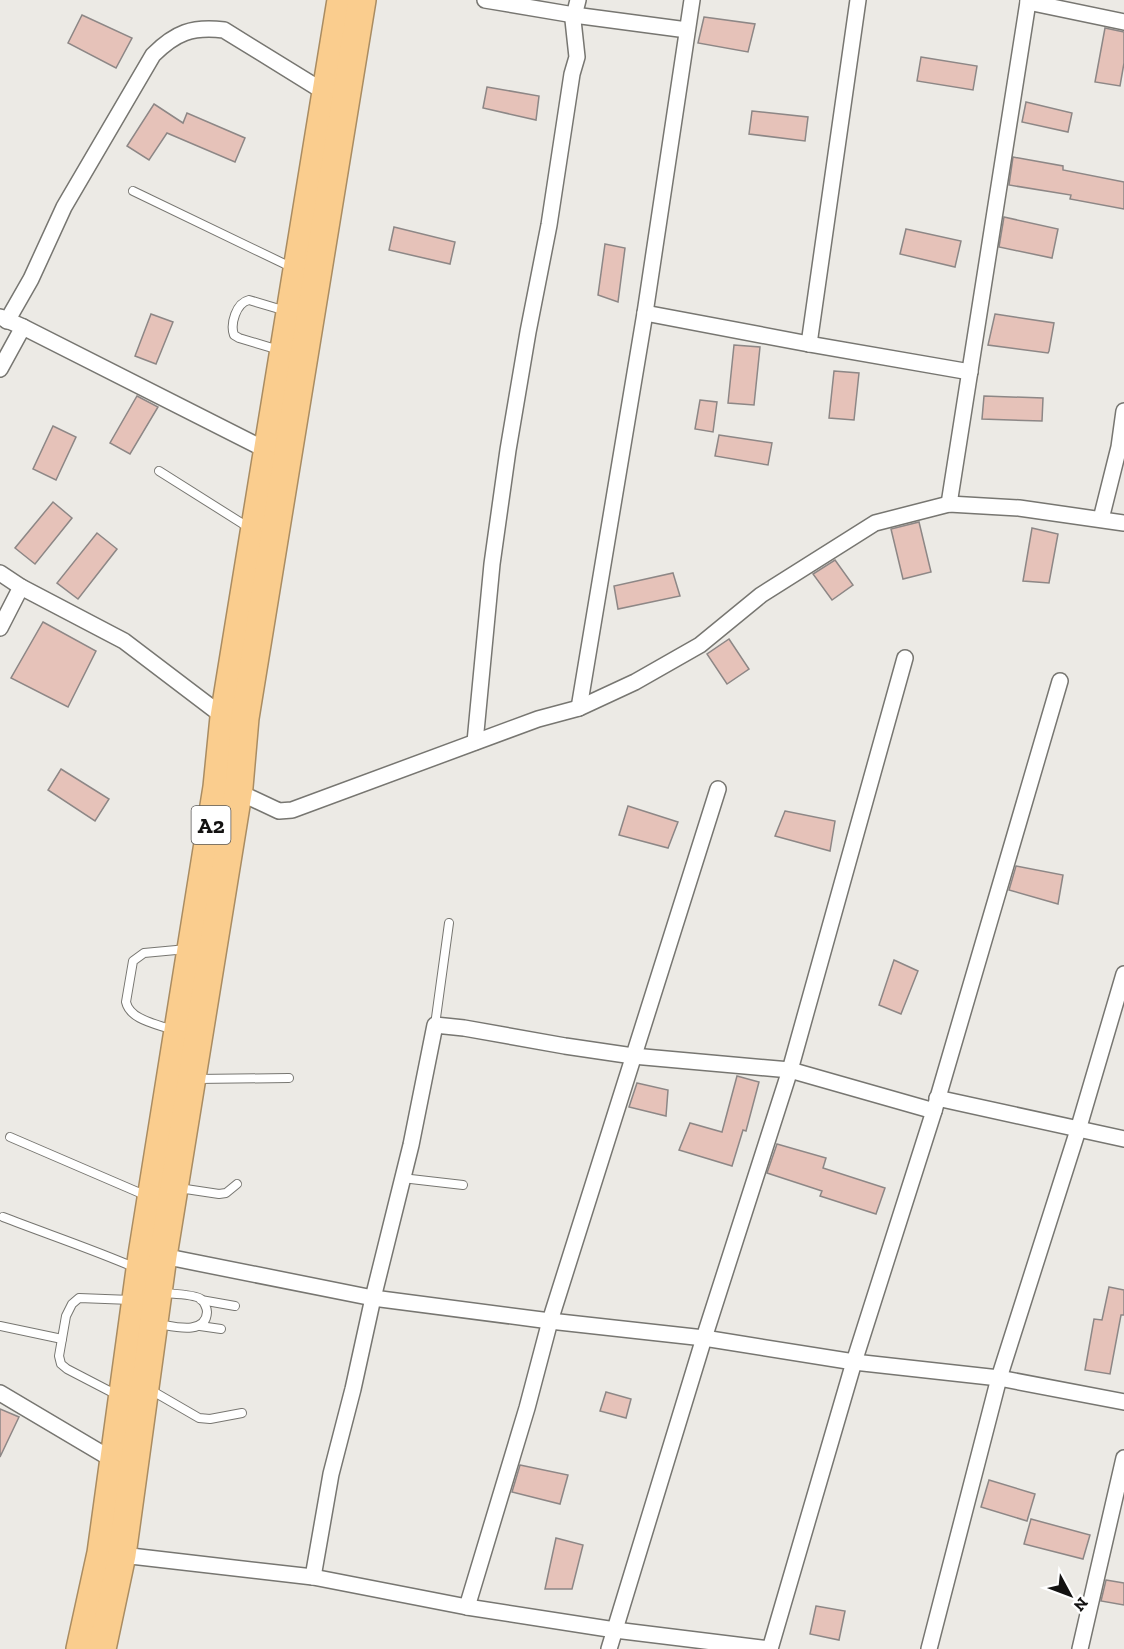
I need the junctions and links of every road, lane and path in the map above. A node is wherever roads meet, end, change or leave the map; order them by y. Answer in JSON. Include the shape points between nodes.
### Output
{"nodes":[{"id":1,"x":341,"y":0,"type":"edge"},
{"id":2,"x":362,"y":0,"type":"edge"},
{"id":3,"x":484,"y":0,"type":"edge"},
{"id":4,"x":692,"y":0,"type":"edge"},
{"id":5,"x":858,"y":0,"type":"edge"},
{"id":6,"x":1028,"y":1,"type":"edge"},
{"id":7,"x":576,"y":7,"type":"edge"},
{"id":8,"x":1124,"y":22,"type":"edge"},
{"id":9,"x":687,"y":30,"type":"junction"},
{"id":10,"x":326,"y":93,"type":"junction"},
{"id":11,"x":133,"y":192,"type":"dead end"},
{"id":12,"x":297,"y":270,"type":"junction"},
{"id":13,"x":290,"y":312,"type":"junction"},
{"id":14,"x":645,"y":313,"type":"junction"},
{"id":15,"x":4,"y":319,"type":"edge"},
{"id":16,"x":23,"y":327,"type":"junction"},
{"id":17,"x":809,"y":344,"type":"junction"},
{"id":18,"x":284,"y":351,"type":"junction"},
{"id":19,"x":0,"y":369,"type":"edge"},
{"id":20,"x":970,"y":372,"type":"junction"},
{"id":21,"x":1124,"y":411,"type":"edge"},
{"id":22,"x":268,"y":451,"type":"junction"},
{"id":23,"x":159,"y":471,"type":"dead end"},
{"id":24,"x":949,"y":504,"type":"junction"},
{"id":25,"x":1101,"y":519,"type":"junction"},
{"id":26,"x":1124,"y":523,"type":"edge"},
{"id":27,"x":255,"y":531,"type":"junction"},
{"id":28,"x":0,"y":573,"type":"edge"},
{"id":29,"x":21,"y":586,"type":"junction"},
{"id":30,"x":0,"y":628,"type":"edge"},
{"id":31,"x":905,"y":658,"type":"dead end"},
{"id":32,"x":1060,"y":681,"type":"dead end"},
{"id":33,"x":579,"y":708,"type":"junction"},
{"id":34,"x":224,"y":717,"type":"junction"},
{"id":35,"x":475,"y":742,"type":"junction"},
{"id":36,"x":239,"y":787,"type":"junction"},
{"id":37,"x":718,"y":789,"type":"dead end"},
{"id":38,"x":449,"y":923,"type":"dead end"},
{"id":39,"x":191,"y":949,"type":"junction"},
{"id":40,"x":1124,"y":974,"type":"edge"},
{"id":41,"x":435,"y":1025,"type":"junction"},
{"id":42,"x":178,"y":1032,"type":"junction"},
{"id":43,"x":633,"y":1056,"type":"junction"},
{"id":44,"x":790,"y":1070,"type":"junction"},
{"id":45,"x":289,"y":1078,"type":"dead end"},
{"id":46,"x":192,"y":1079,"type":"junction"},
{"id":47,"x":936,"y":1105,"type":"junction"},
{"id":48,"x":1078,"y":1130,"type":"junction"},
{"id":49,"x":10,"y":1137,"type":"dead end"},
{"id":50,"x":1124,"y":1139,"type":"edge"},
{"id":51,"x":402,"y":1178,"type":"junction"},
{"id":52,"x":237,"y":1184,"type":"dead end"},
{"id":53,"x":463,"y":1185,"type":"dead end"},
{"id":54,"x":163,"y":1193,"type":"junction"},
{"id":55,"x":3,"y":1217,"type":"dead end"},
{"id":56,"x":163,"y":1256,"type":"junction"},
{"id":57,"x":140,"y":1269,"type":"junction"},
{"id":58,"x":147,"y":1296,"type":"junction"},
{"id":59,"x":373,"y":1298,"type":"junction"},
{"id":60,"x":198,"y":1299,"type":"junction"},
{"id":61,"x":235,"y":1306,"type":"dead end"},
{"id":62,"x":550,"y":1321,"type":"junction"},
{"id":63,"x":154,"y":1324,"type":"junction"},
{"id":64,"x":0,"y":1326,"type":"edge"},
{"id":65,"x":196,"y":1327,"type":"junction"},
{"id":66,"x":221,"y":1329,"type":"dead end"},
{"id":67,"x":704,"y":1338,"type":"junction"},
{"id":68,"x":62,"y":1339,"type":"junction"},
{"id":69,"x":854,"y":1362,"type":"junction"},
{"id":70,"x":999,"y":1378,"type":"junction"},
{"id":71,"x":134,"y":1392,"type":"junction"},
{"id":72,"x":0,"y":1393,"type":"edge"},
{"id":73,"x":1124,"y":1402,"type":"edge"},
{"id":74,"x":242,"y":1413,"type":"dead end"},
{"id":75,"x":1124,"y":1458,"type":"edge"},
{"id":76,"x":113,"y":1460,"type":"junction"},
{"id":77,"x":122,"y":1555,"type":"junction"},
{"id":78,"x":313,"y":1577,"type":"junction"},
{"id":79,"x":466,"y":1607,"type":"junction"},
{"id":80,"x":615,"y":1630,"type":"junction"},
{"id":81,"x":80,"y":1649,"type":"edge"},
{"id":82,"x":102,"y":1649,"type":"edge"},
{"id":83,"x":609,"y":1649,"type":"edge"},
{"id":84,"x":770,"y":1649,"type":"edge"},
{"id":85,"x":929,"y":1649,"type":"edge"},
{"id":86,"x":1080,"y":1649,"type":"edge"}],
"edges":[{"from":1,"to":10,"type":"highway","number":"A2"},
{"from":2,"to":36,"type":"highway","number":"A2","via":[[246,717]]},
{"from":3,"to":7,"type":"street"},
{"from":4,"to":9,"type":"street"},
{"from":5,"to":17,"type":"street"},
{"from":6,"to":8,"type":"street"},
{"from":6,"to":20,"type":"street"},
{"from":7,"to":9,"type":"street"},
{"from":7,"to":35,"type":"street","via":[[573,21],[577,57],[508,450],[492,564]]},
{"from":9,"to":14,"type":"street"},
{"from":10,"to":12,"type":"highway","number":"A2"},
{"from":10,"to":15,"type":"street","via":[[224,30],[189,31],[166,41],[153,55],[64,207],[31,279]]},
{"from":11,"to":12,"type":"lane"},
{"from":12,"to":13,"type":"highway","number":"A2"},
{"from":13,"to":18,"type":"highway","number":"A2"},
{"from":13,"to":18,"type":"lane","via":[[244,301],[232,329],[239,338]]},
{"from":14,"to":17,"type":"street"},
{"from":14,"to":33,"type":"street"},
{"from":15,"to":16,"type":"street"},
{"from":16,"to":19,"type":"street"},
{"from":16,"to":22,"type":"street"},
{"from":17,"to":20,"type":"street"},
{"from":18,"to":22,"type":"highway","number":"A2"},
{"from":20,"to":24,"type":"street"},
{"from":21,"to":25,"type":"street"},
{"from":22,"to":27,"type":"highway","number":"A2"},
{"from":23,"to":27,"type":"lane"},
{"from":24,"to":25,"type":"street"},
{"from":24,"to":33,"type":"street","via":[[875,523],[761,595],[700,645]]},
{"from":25,"to":26,"type":"street"},
{"from":27,"to":34,"type":"highway","number":"A2"},
{"from":28,"to":29,"type":"street"},
{"from":29,"to":30,"type":"street"},
{"from":29,"to":34,"type":"street","via":[[124,641]]},
{"from":31,"to":44,"type":"street"},
{"from":32,"to":47,"type":"street"},
{"from":33,"to":35,"type":"street"},
{"from":34,"to":39,"type":"highway","number":"A2"},
{"from":35,"to":36,"type":"street","via":[[292,810],[279,811],[247,796]]},
{"from":36,"to":46,"type":"highway","number":"A2"},
{"from":37,"to":43,"type":"street"},
{"from":38,"to":41,"type":"lane"},
{"from":39,"to":42,"type":"highway","number":"A2"},
{"from":39,"to":42,"type":"lane","via":[[139,956],[133,961],[126,1002],[133,1014]]},
{"from":40,"to":48,"type":"street"},
{"from":41,"to":43,"type":"street"},
{"from":41,"to":51,"type":"street"},
{"from":42,"to":54,"type":"highway","number":"A2"},
{"from":43,"to":44,"type":"street"},
{"from":43,"to":62,"type":"street"},
{"from":44,"to":47,"type":"street"},
{"from":44,"to":67,"type":"street"},
{"from":45,"to":46,"type":"lane"},
{"from":46,"to":54,"type":"highway","number":"A2"},
{"from":47,"to":48,"type":"street"},
{"from":47,"to":69,"type":"street"},
{"from":48,"to":50,"type":"street"},
{"from":48,"to":70,"type":"street"},
{"from":49,"to":54,"type":"lane"},
{"from":51,"to":53,"type":"lane"},
{"from":51,"to":59,"type":"street"},
{"from":52,"to":54,"type":"lane","via":[[219,1194]]},
{"from":54,"to":56,"type":"highway","number":"A2"},
{"from":54,"to":57,"type":"highway","number":"A2"},
{"from":55,"to":57,"type":"lane"},
{"from":56,"to":58,"type":"highway","number":"A2"},
{"from":56,"to":59,"type":"street"},
{"from":57,"to":58,"type":"highway","number":"A2"},
{"from":58,"to":60,"type":"lane"},
{"from":58,"to":63,"type":"highway","number":"A2"},
{"from":58,"to":68,"type":"lane","via":[[79,1298],[66,1316]]},
{"from":58,"to":71,"type":"highway","number":"A2"},
{"from":59,"to":62,"type":"street"},
{"from":59,"to":78,"type":"street","via":[[331,1474]]},
{"from":60,"to":61,"type":"lane"},
{"from":60,"to":65,"type":"lane","via":[[207,1313]]},
{"from":62,"to":67,"type":"street"},
{"from":62,"to":79,"type":"street"},
{"from":63,"to":65,"type":"lane"},
{"from":63,"to":71,"type":"highway","number":"A2"},
{"from":64,"to":68,"type":"lane"},
{"from":65,"to":66,"type":"lane"},
{"from":67,"to":69,"type":"street"},
{"from":67,"to":80,"type":"street"},
{"from":68,"to":71,"type":"lane","via":[[59,1356],[67,1369]]},
{"from":69,"to":70,"type":"street"},
{"from":69,"to":84,"type":"street"},
{"from":70,"to":73,"type":"street"},
{"from":70,"to":85,"type":"street"},
{"from":71,"to":74,"type":"lane","via":[[199,1418]]},
{"from":71,"to":76,"type":"highway","number":"A2"},
{"from":71,"to":77,"type":"highway","number":"A2"},
{"from":72,"to":76,"type":"street"},
{"from":75,"to":86,"type":"street"},
{"from":76,"to":81,"type":"highway","number":"A2","via":[[101,1553]]},
{"from":77,"to":78,"type":"street"},
{"from":77,"to":82,"type":"highway","number":"A2"},
{"from":78,"to":79,"type":"street"},
{"from":79,"to":80,"type":"street"},
{"from":80,"to":83,"type":"street"},
{"from":80,"to":84,"type":"street"}]}
